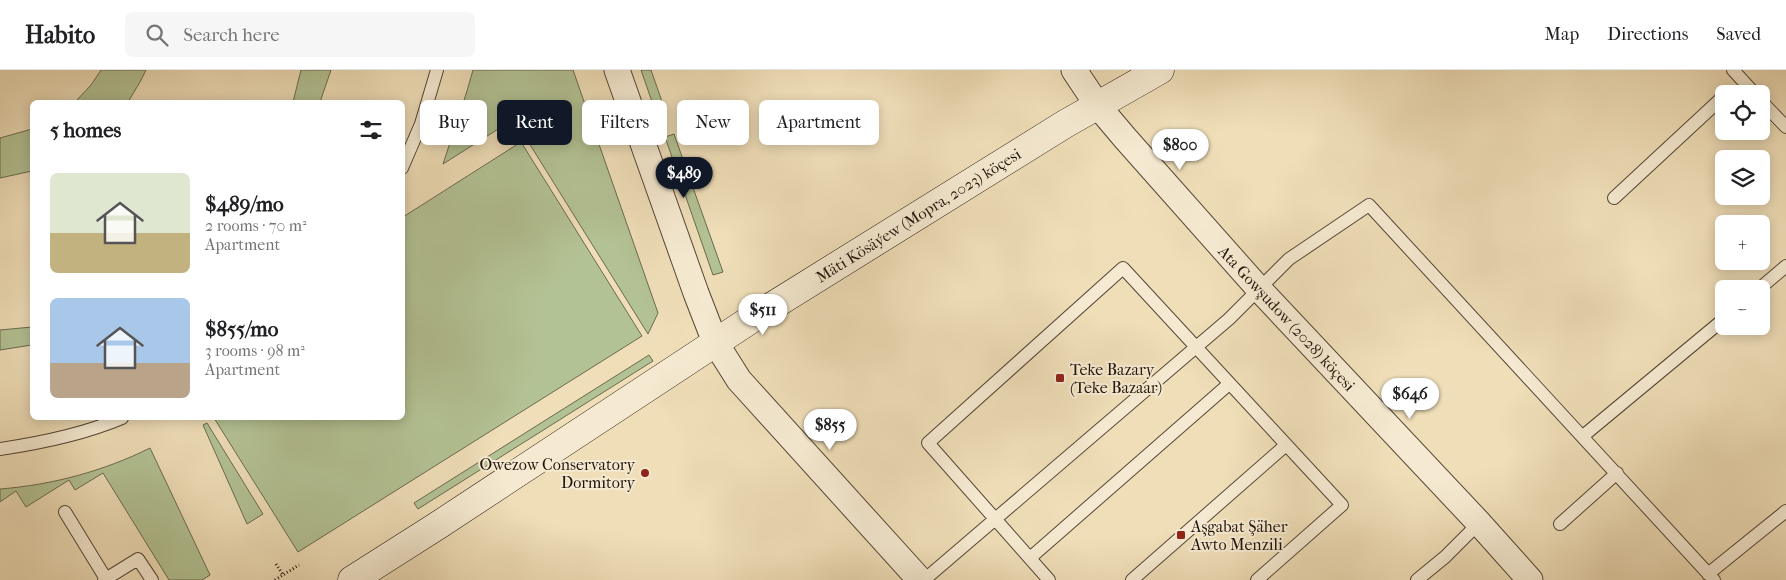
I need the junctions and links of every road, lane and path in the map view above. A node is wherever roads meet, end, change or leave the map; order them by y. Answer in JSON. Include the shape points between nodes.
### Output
{"nodes":[{"id":1,"x":436,"y":70,"type":"edge"},
{"id":2,"x":617,"y":70,"type":"edge"},
{"id":3,"x":1074,"y":70,"type":"edge"},
{"id":4,"x":1160,"y":70,"type":"edge"},
{"id":5,"x":1737,"y":75,"type":"edge"},
{"id":6,"x":1746,"y":85,"type":"edge"},
{"id":7,"x":1715,"y":104,"type":"edge"},
{"id":8,"x":1098,"y":106,"type":"junction"},
{"id":9,"x":1770,"y":110,"type":"edge"},
{"id":10,"x":1786,"y":127,"type":"edge"},
{"id":11,"x":405,"y":161,"type":"edge"},
{"id":12,"x":1614,"y":198,"type":"dead end"},
{"id":13,"x":1786,"y":266,"type":"edge"},
{"id":14,"x":1770,"y":280,"type":"edge"},
{"id":15,"x":1259,"y":289,"type":"junction"},
{"id":16,"x":1715,"y":326,"type":"edge"},
{"id":17,"x":715,"y":342,"type":"junction"},
{"id":18,"x":1195,"y":348,"type":"junction"},
{"id":19,"x":1229,"y":384,"type":"junction"},
{"id":20,"x":116,"y":420,"type":"edge"},
{"id":21,"x":1583,"y":436,"type":"junction"},
{"id":22,"x":1286,"y":445,"type":"junction"},
{"id":23,"x":0,"y":449,"type":"edge"},
{"id":24,"x":1617,"y":473,"type":"junction"},
{"id":25,"x":1786,"y":511,"type":"edge"},
{"id":26,"x":65,"y":512,"type":"dead end"},
{"id":27,"x":994,"y":518,"type":"junction"},
{"id":28,"x":1479,"y":523,"type":"junction"},
{"id":29,"x":1560,"y":524,"type":"dead end"},
{"id":30,"x":1030,"y":558,"type":"junction"},
{"id":31,"x":276,"y":564,"type":"dead end"},
{"id":32,"x":299,"y":565,"type":"dead end"},
{"id":33,"x":283,"y":575,"type":"junction"},
{"id":34,"x":1711,"y":577,"type":"edge"},
{"id":35,"x":105,"y":580,"type":"edge"},
{"id":36,"x":152,"y":580,"type":"edge"},
{"id":37,"x":275,"y":580,"type":"edge"},
{"id":38,"x":352,"y":580,"type":"edge"},
{"id":39,"x":920,"y":580,"type":"edge"},
{"id":40,"x":924,"y":580,"type":"edge"},
{"id":41,"x":1049,"y":580,"type":"edge"},
{"id":42,"x":1132,"y":580,"type":"edge"},
{"id":43,"x":1257,"y":580,"type":"edge"},
{"id":44,"x":1417,"y":580,"type":"edge"},
{"id":45,"x":1530,"y":580,"type":"edge"}],
"edges":[{"from":1,"to":11,"type":"lane","via":[[421,124]]},
{"from":2,"to":17,"type":"street"},
{"from":3,"to":8,"type":"street","name":"Ata Gowşudow (2028) köçesi"},
{"from":4,"to":8,"type":"street","name":"Mäti Kösäýew (Mopra, 2023) köçesi"},
{"from":5,"to":6,"type":"lane"},
{"from":7,"to":12,"type":"lane"},
{"from":8,"to":15,"type":"street","name":"Ata Gowşudow (2028) köçesi"},
{"from":8,"to":17,"type":"street","name":"Mäti Kösäýew (Mopra, 2023) köçesi"},
{"from":9,"to":10,"type":"lane"},
{"from":13,"to":14,"type":"lane"},
{"from":15,"to":18,"type":"lane"},
{"from":15,"to":21,"type":"lane","via":[[1289,260],[1369,205]]},
{"from":15,"to":28,"type":"street","name":"Ata Gowşudow (2028) köçesi"},
{"from":16,"to":21,"type":"lane"},
{"from":17,"to":38,"type":"street","name":"Mäti Kösäýew (Mopra, 2023) köçesi"},
{"from":17,"to":39,"type":"street","via":[[739,380]]},
{"from":18,"to":19,"type":"lane"},
{"from":18,"to":27,"type":"lane"},
{"from":18,"to":27,"type":"lane","via":[[1122,268],[928,443]]},
{"from":19,"to":22,"type":"lane"},
{"from":19,"to":30,"type":"lane"},
{"from":20,"to":23,"type":"lane","via":[[65,436]]},
{"from":21,"to":24,"type":"lane"},
{"from":22,"to":42,"type":"lane"},
{"from":22,"to":43,"type":"lane","via":[[1342,505]]},
{"from":24,"to":29,"type":"lane"},
{"from":24,"to":34,"type":"lane"},
{"from":25,"to":34,"type":"lane"},
{"from":26,"to":35,"type":"lane"},
{"from":27,"to":30,"type":"lane"},
{"from":27,"to":40,"type":"lane"},
{"from":28,"to":44,"type":"lane"},
{"from":28,"to":45,"type":"street","name":"Ata Gowşudow (2028) köçesi"},
{"from":30,"to":41,"type":"lane"},
{"from":31,"to":33,"type":"path"},
{"from":32,"to":33,"type":"path"},
{"from":33,"to":37,"type":"path"},
{"from":35,"to":36,"type":"lane","via":[[138,559]]}]}
